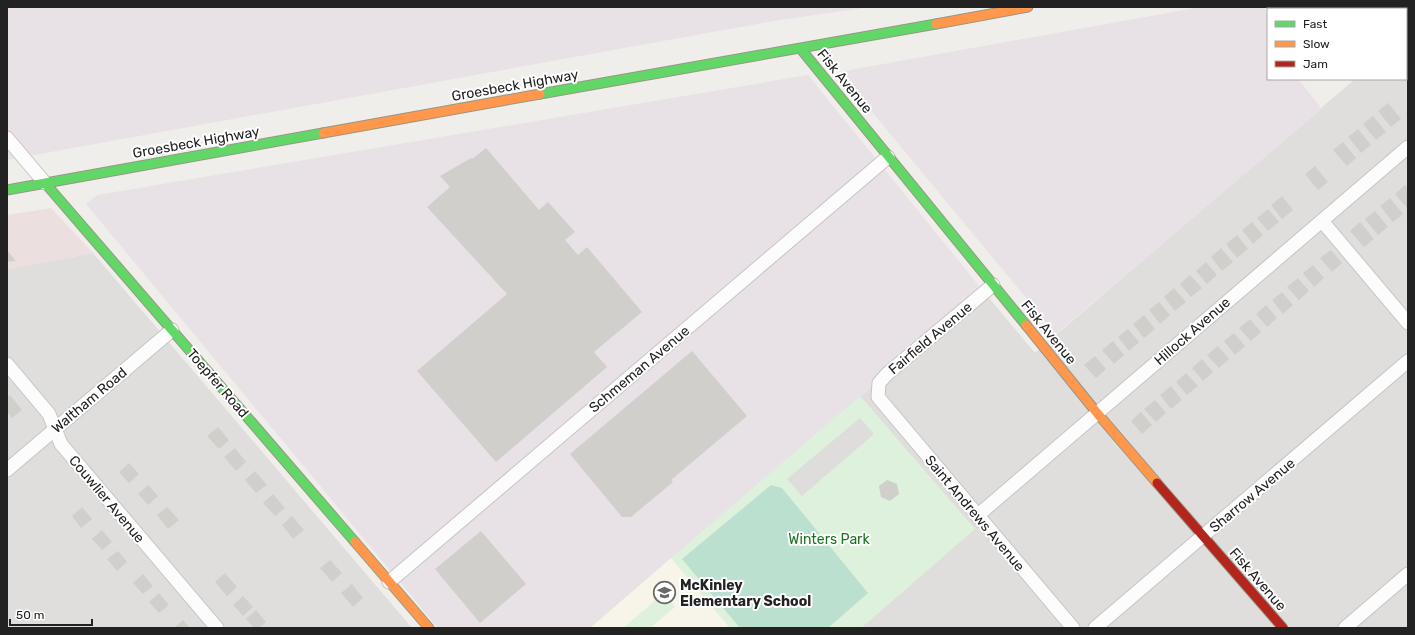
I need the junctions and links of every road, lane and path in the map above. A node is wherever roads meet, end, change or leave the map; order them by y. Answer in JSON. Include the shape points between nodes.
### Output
{"nodes":[{"id":1,"x":1028,"y":7,"type":"edge"},
{"id":2,"x":800,"y":48,"type":"junction"},
{"id":3,"x":7,"y":138,"type":"edge"},
{"id":4,"x":1408,"y":147,"type":"edge"},
{"id":5,"x":888,"y":158,"type":"junction"},
{"id":6,"x":45,"y":183,"type":"junction"},
{"id":7,"x":7,"y":190,"type":"edge"},
{"id":8,"x":1322,"y":220,"type":"junction"},
{"id":9,"x":993,"y":285,"type":"junction"},
{"id":10,"x":1408,"y":323,"type":"edge"},
{"id":11,"x":172,"y":330,"type":"junction"},
{"id":12,"x":1408,"y":361,"type":"edge"},
{"id":13,"x":7,"y":364,"type":"edge"},
{"id":14,"x":878,"y":397,"type":"joint"},
{"id":15,"x":1097,"y":413,"type":"junction"},
{"id":16,"x":55,"y":429,"type":"junction"},
{"id":17,"x":7,"y":470,"type":"edge"},
{"id":18,"x":977,"y":516,"type":"junction"},
{"id":19,"x":1203,"y":536,"type":"junction"},
{"id":20,"x":1408,"y":574,"type":"edge"},
{"id":21,"x":389,"y":582,"type":"junction"},
{"id":22,"x":217,"y":628,"type":"edge"},
{"id":23,"x":429,"y":628,"type":"edge"},
{"id":24,"x":1073,"y":628,"type":"edge"},
{"id":25,"x":1095,"y":628,"type":"edge"},
{"id":26,"x":1283,"y":628,"type":"edge"},
{"id":27,"x":1345,"y":628,"type":"edge"}],
"edges":[{"from":1,"to":2,"type":"street","name":"Groesbeck Highway"},
{"from":2,"to":5,"type":"street","name":"Fisk Avenue"},
{"from":2,"to":6,"type":"street","name":"Groesbeck Highway"},
{"from":3,"to":6,"type":"street","name":"Toepfer Road"},
{"from":4,"to":8,"type":"street","name":"Hillock Avenue"},
{"from":5,"to":9,"type":"street","name":"Fisk Avenue"},
{"from":5,"to":21,"type":"street","name":"Schmeman Avenue"},
{"from":6,"to":7,"type":"street","name":"Groesbeck Highway"},
{"from":6,"to":11,"type":"street","name":"Toepfer Road"},
{"from":8,"to":10,"type":"street"},
{"from":8,"to":15,"type":"street","name":"Hillock Avenue"},
{"from":9,"to":14,"type":"street","name":"Fairfield Avenue","via":[[887,374],[879,383]]},
{"from":9,"to":15,"type":"street","name":"Fisk Avenue"},
{"from":11,"to":16,"type":"street","name":"Waltham Road"},
{"from":11,"to":21,"type":"street","name":"Toepfer Road"},
{"from":12,"to":19,"type":"street","name":"Sharrow Avenue"},
{"from":13,"to":16,"type":"street","name":"Couwlier Avenue","via":[[49,414]]},
{"from":14,"to":18,"type":"street","name":"Saint Andrews Avenue"},
{"from":15,"to":18,"type":"street","name":"Hillock Avenue"},
{"from":15,"to":19,"type":"street","name":"Fisk Avenue"},
{"from":16,"to":17,"type":"street","name":"Waltham Road"},
{"from":16,"to":22,"type":"street","name":"Couwlier Avenue","via":[[61,444]]},
{"from":18,"to":24,"type":"street","name":"Saint Andrews Avenue"},
{"from":19,"to":25,"type":"street","name":"Sharrow Avenue"},
{"from":19,"to":26,"type":"street","name":"Fisk Avenue"},
{"from":20,"to":27,"type":"street"},
{"from":21,"to":23,"type":"street","name":"Toepfer Road"}]}
